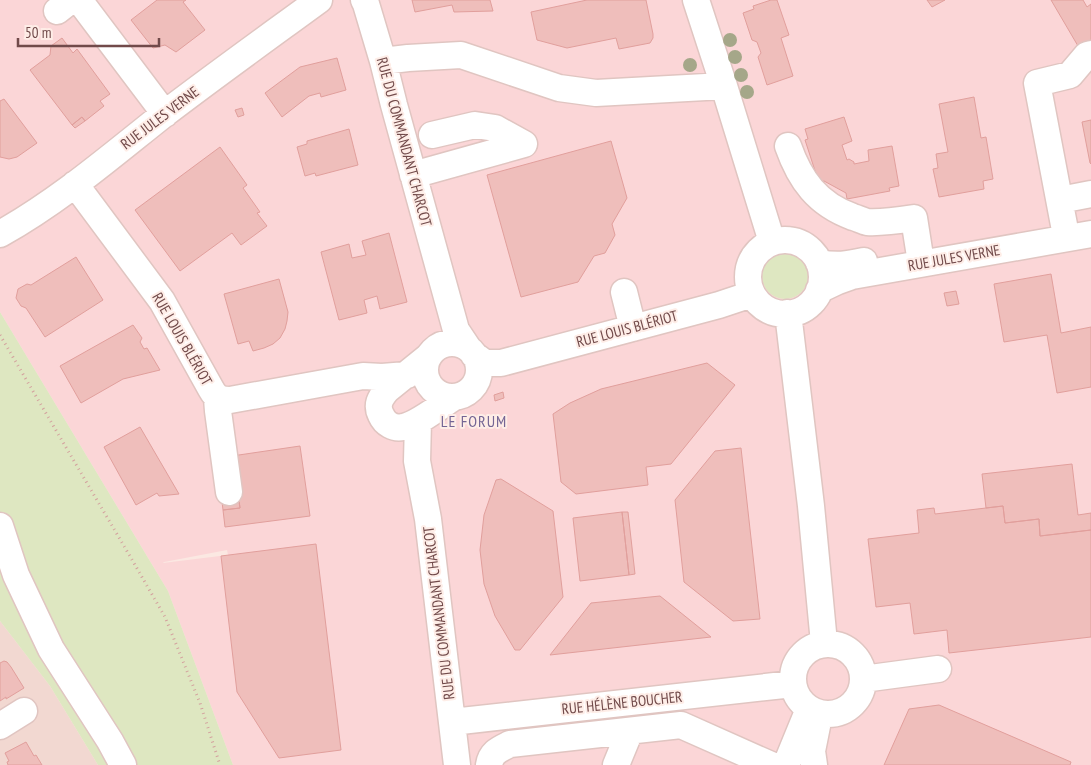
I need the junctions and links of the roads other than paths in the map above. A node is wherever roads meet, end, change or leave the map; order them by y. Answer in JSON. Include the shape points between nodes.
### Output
{"nodes":[{"id":1,"x":319,"y":0,"type":"edge"},
{"id":2,"x":364,"y":0,"type":"edge"},
{"id":3,"x":696,"y":0,"type":"edge"},
{"id":4,"x":69,"y":4,"type":"edge"},
{"id":5,"x":1091,"y":54,"type":"edge"},
{"id":6,"x":383,"y":61,"type":"junction"},
{"id":7,"x":724,"y":86,"type":"junction"},
{"id":8,"x":165,"y":114,"type":"junction"},
{"id":9,"x":432,"y":135,"type":"dead end"},
{"id":10,"x":788,"y":146,"type":"dead end"},
{"id":11,"x":413,"y":175,"type":"junction"},
{"id":12,"x":75,"y":184,"type":"junction"},
{"id":13,"x":1091,"y":194,"type":"edge"},
{"id":14,"x":1062,"y":213,"type":"junction"},
{"id":15,"x":1091,"y":220,"type":"edge"},
{"id":16,"x":0,"y":234,"type":"edge"},
{"id":17,"x":1091,"y":234,"type":"edge"},
{"id":18,"x":772,"y":242,"type":"junction"},
{"id":19,"x":919,"y":250,"type":"junction"},
{"id":20,"x":819,"y":263,"type":"junction"},
{"id":21,"x":442,"y":284,"type":"junction"},
{"id":22,"x":819,"y":290,"type":"junction"},
{"id":23,"x":624,"y":292,"type":"dead end"},
{"id":24,"x":752,"y":294,"type":"junction"},
{"id":25,"x":788,"y":314,"type":"junction"},
{"id":26,"x":633,"y":328,"type":"junction"},
{"id":27,"x":432,"y":353,"type":"junction"},
{"id":28,"x":473,"y":361,"type":"junction"},
{"id":29,"x":407,"y":375,"type":"junction"},
{"id":30,"x":363,"y":376,"type":"junction"},
{"id":31,"x":454,"y":397,"type":"junction"},
{"id":32,"x":217,"y":398,"type":"junction"},
{"id":33,"x":379,"y":402,"type":"junction"},
{"id":34,"x":418,"y":421,"type":"junction"},
{"id":35,"x":391,"y":426,"type":"junction"},
{"id":36,"x":417,"y":461,"type":"junction"},
{"id":37,"x":229,"y":492,"type":"dead end"},
{"id":38,"x":0,"y":526,"type":"edge"},
{"id":39,"x":824,"y":643,"type":"junction"},
{"id":40,"x":938,"y":669,"type":"dead end"},
{"id":41,"x":864,"y":679,"type":"junction"},
{"id":42,"x":793,"y":684,"type":"junction"},
{"id":43,"x":24,"y":711,"type":"dead end"},
{"id":44,"x":813,"y":711,"type":"junction"},
{"id":45,"x":452,"y":722,"type":"junction"},
{"id":46,"x":0,"y":726,"type":"edge"},
{"id":47,"x":630,"y":731,"type":"junction"},
{"id":48,"x":122,"y":765,"type":"edge"},
{"id":49,"x":456,"y":765,"type":"edge"},
{"id":50,"x":489,"y":765,"type":"edge"},
{"id":51,"x":616,"y":765,"type":"edge"},
{"id":52,"x":771,"y":765,"type":"edge"},
{"id":53,"x":786,"y":765,"type":"edge"},
{"id":54,"x":814,"y":765,"type":"edge"}],
"edges":[{"from":1,"to":8,"type":"street","name":"RUE JULES VERNE"},
{"from":2,"to":6,"type":"street","name":"RUE DU COMMANDANT CHARCOT"},
{"from":3,"to":7,"type":"street"},
{"from":4,"to":8,"type":"street"},
{"from":5,"to":14,"type":"street","via":[[1086,55],[1070,75],[1037,83]]},
{"from":6,"to":7,"type":"street","via":[[461,54],[559,88],[596,93]]},
{"from":6,"to":11,"type":"street","name":"RUE DU COMMANDANT CHARCOT"},
{"from":7,"to":18,"type":"street"},
{"from":8,"to":12,"type":"street","name":"RUE JULES VERNE"},
{"from":9,"to":11,"type":"street","via":[[475,125],[495,128],[524,144]]},
{"from":10,"to":19,"type":"street","via":[[805,182],[842,213],[867,222],[914,218]]},
{"from":11,"to":21,"type":"street","name":"RUE DU COMMANDANT CHARCOT"},
{"from":12,"to":16,"type":"street","name":"RUE JULES VERNE"},
{"from":12,"to":32,"type":"street","name":"RUE LOUIS BLÉRIOT","via":[[162,301]]},
{"from":13,"to":14,"type":"street"},
{"from":14,"to":15,"type":"street","name":"RUE JULES VERNE"},
{"from":14,"to":19,"type":"street","name":"RUE JULES VERNE"},
{"from":17,"to":22,"type":"street","name":"RUE JULES VERNE","via":[[852,276]]},
{"from":18,"to":20,"type":"street","via":[[785,239],[798,242],[815,255]]},
{"from":18,"to":24,"type":"street","via":[[760,248],[750,265],[748,285]]},
{"from":19,"to":20,"type":"street","name":"RUE JULES VERNE","via":[[848,265]]},
{"from":20,"to":22,"type":"street","via":[[822,275]]},
{"from":21,"to":27,"type":"street","name":"RUE DU COMMANDANT CHARCOT","via":[[437,340]]},
{"from":21,"to":28,"type":"street","name":"RUE DU COMMANDANT CHARCOT","via":[[456,330]]},
{"from":22,"to":25,"type":"street","via":[[807,306]]},
{"from":23,"to":26,"type":"street"},
{"from":24,"to":25,"type":"street","via":[[767,309]]},
{"from":24,"to":26,"type":"street","name":"RUE LOUIS BLÉRIOT"},
{"from":25,"to":39,"type":"street"},
{"from":26,"to":28,"type":"street","name":"RUE LOUIS BLÉRIOT","via":[[501,363]]},
{"from":27,"to":28,"type":"street","via":[[440,346],[457,344]]},
{"from":27,"to":29,"type":"street"},
{"from":27,"to":31,"type":"street","via":[[425,367],[429,384],[437,393]]},
{"from":28,"to":31,"type":"street","via":[[470,390]]},
{"from":29,"to":30,"type":"street","name":"RUE LOUIS BLÉRIOT"},
{"from":29,"to":33,"type":"street","via":[[387,390]]},
{"from":30,"to":32,"type":"street","name":"RUE LOUIS BLÉRIOT","via":[[230,400]]},
{"from":30,"to":33,"type":"street"},
{"from":31,"to":34,"type":"street"},
{"from":32,"to":37,"type":"street"},
{"from":33,"to":35,"type":"street","name":"RUE DU COMMANDANT CHARCOT","via":[[381,416]]},
{"from":34,"to":35,"type":"street","via":[[405,427]]},
{"from":34,"to":36,"type":"street","name":"RUE DU COMMANDANT CHARCOT"},
{"from":35,"to":36,"type":"street","name":"RUE DU COMMANDANT CHARCOT","via":[[407,442]]},
{"from":36,"to":45,"type":"street","name":"RUE DU COMMANDANT CHARCOT","via":[[428,519]]},
{"from":38,"to":48,"type":"street","via":[[16,576],[51,649]]},
{"from":39,"to":41,"type":"street","via":[[843,647],[854,655]]},
{"from":39,"to":42,"type":"street","via":[[802,655],[793,671]]},
{"from":40,"to":41,"type":"street"},
{"from":41,"to":44,"type":"street","via":[[861,692],[849,708],[837,714]]},
{"from":42,"to":44,"type":"street","via":[[803,705]]},
{"from":42,"to":45,"type":"street","name":"RUE HÉLÈNE BOUCHER"},
{"from":43,"to":46,"type":"street"},
{"from":44,"to":53,"type":"street"},
{"from":44,"to":54,"type":"street","via":[[818,721],[812,751]]},
{"from":45,"to":49,"type":"street","name":"RUE DU COMMANDANT CHARCOT"},
{"from":47,"to":50,"type":"street","via":[[510,744],[495,751]]},
{"from":47,"to":51,"type":"street"},
{"from":47,"to":52,"type":"street","via":[[681,725]]}]}
